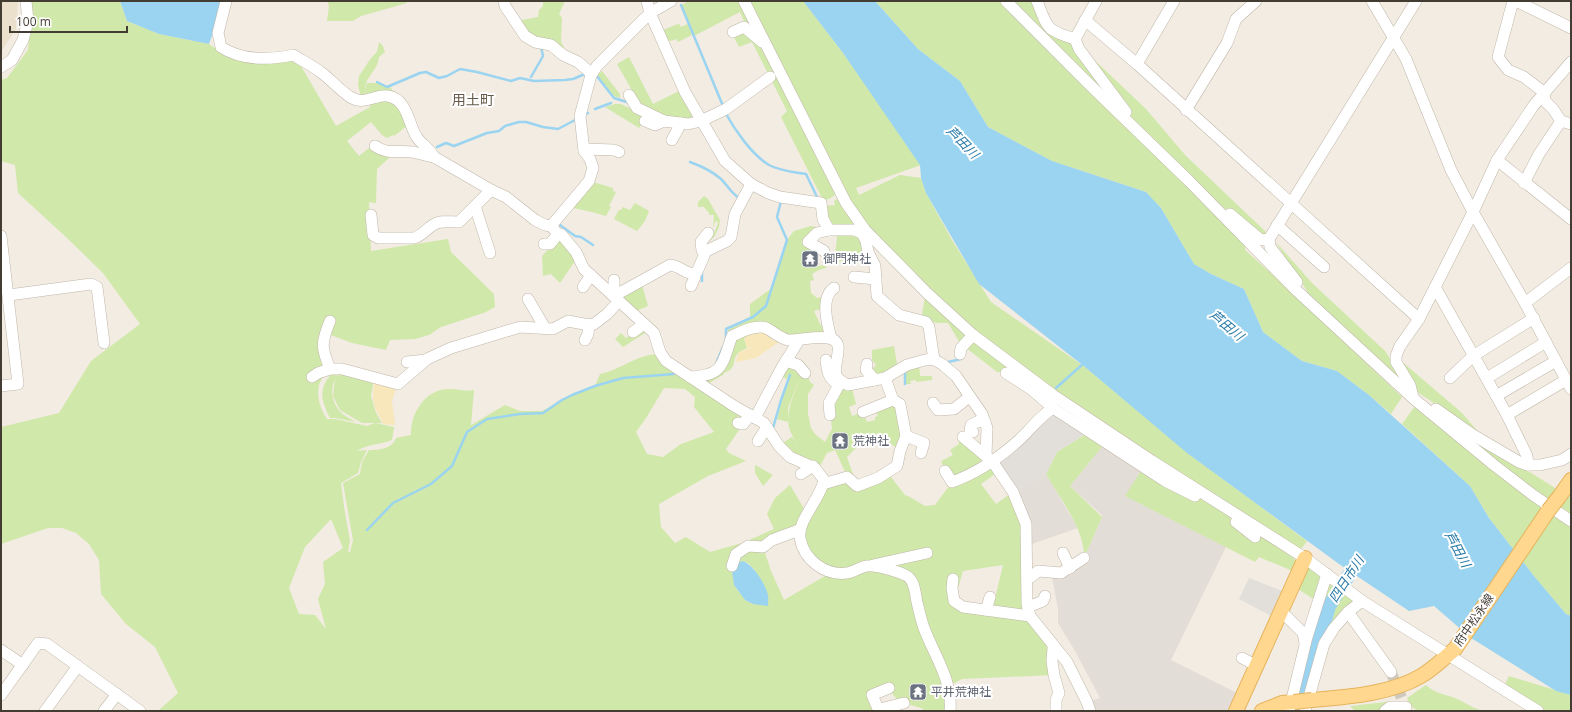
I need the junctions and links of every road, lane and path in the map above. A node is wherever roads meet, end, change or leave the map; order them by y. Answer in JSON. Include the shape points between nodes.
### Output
{"nodes":[{"id":1,"x":26,"y":1,"type":"edge"},
{"id":2,"x":226,"y":1,"type":"edge"},
{"id":3,"x":504,"y":1,"type":"edge"},
{"id":4,"x":647,"y":1,"type":"edge"},
{"id":5,"x":671,"y":1,"type":"edge"},
{"id":6,"x":744,"y":1,"type":"edge"},
{"id":7,"x":1006,"y":1,"type":"edge"},
{"id":8,"x":1037,"y":1,"type":"edge"},
{"id":9,"x":1174,"y":1,"type":"edge"},
{"id":10,"x":1256,"y":1,"type":"edge"},
{"id":11,"x":1372,"y":1,"type":"edge"},
{"id":12,"x":1416,"y":1,"type":"edge"},
{"id":13,"x":1512,"y":1,"type":"edge"},
{"id":14,"x":1516,"y":1,"type":"edge"},
{"id":15,"x":1094,"y":2,"type":"edge"},
{"id":16,"x":650,"y":13,"type":"junction"},
{"id":17,"x":1085,"y":20,"type":"junction"},
{"id":18,"x":1571,"y":28,"type":"edge"},
{"id":19,"x":733,"y":32,"type":"dead end"},
{"id":20,"x":1394,"y":36,"type":"junction"},
{"id":21,"x":1075,"y":39,"type":"junction"},
{"id":22,"x":767,"y":46,"type":"junction"},
{"id":23,"x":1571,"y":62,"type":"edge"},
{"id":24,"x":1137,"y":64,"type":"junction"},
{"id":25,"x":1,"y":67,"type":"edge"},
{"id":26,"x":592,"y":74,"type":"junction"},
{"id":27,"x":770,"y":77,"type":"dead end"},
{"id":28,"x":1545,"y":92,"type":"junction"},
{"id":29,"x":629,"y":95,"type":"dead end"},
{"id":30,"x":1186,"y":110,"type":"junction"},
{"id":31,"x":1127,"y":120,"type":"junction"},
{"id":32,"x":646,"y":121,"type":"dead end"},
{"id":33,"x":664,"y":121,"type":"junction"},
{"id":34,"x":702,"y":121,"type":"junction"},
{"id":35,"x":1566,"y":122,"type":"edge"},
{"id":36,"x":682,"y":123,"type":"junction"},
{"id":37,"x":672,"y":140,"type":"dead end"},
{"id":38,"x":375,"y":146,"type":"dead end"},
{"id":39,"x":584,"y":149,"type":"junction"},
{"id":40,"x":619,"y":152,"type":"dead end"},
{"id":41,"x":434,"y":158,"type":"junction"},
{"id":42,"x":1497,"y":160,"type":"junction"},
{"id":43,"x":1524,"y":183,"type":"junction"},
{"id":44,"x":751,"y":184,"type":"junction"},
{"id":45,"x":491,"y":190,"type":"junction"},
{"id":46,"x":1290,"y":204,"type":"junction"},
{"id":47,"x":475,"y":206,"type":"junction"},
{"id":48,"x":1219,"y":211,"type":"junction"},
{"id":49,"x":1473,"y":212,"type":"junction"},
{"id":50,"x":371,"y":215,"type":"dead end"},
{"id":51,"x":1571,"y":219,"type":"edge"},
{"id":52,"x":1277,"y":225,"type":"junction"},
{"id":53,"x":555,"y":230,"type":"junction"},
{"id":54,"x":829,"y":230,"type":"junction"},
{"id":55,"x":864,"y":232,"type":"junction"},
{"id":56,"x":708,"y":234,"type":"dead end"},
{"id":57,"x":1,"y":236,"type":"edge"},
{"id":58,"x":1269,"y":239,"type":"junction"},
{"id":59,"x":544,"y":244,"type":"dead end"},
{"id":60,"x":706,"y":251,"type":"junction"},
{"id":61,"x":824,"y":251,"type":"dead end"},
{"id":62,"x":490,"y":253,"type":"dead end"},
{"id":63,"x":1324,"y":267,"type":"dead end"},
{"id":64,"x":1571,"y":268,"type":"edge"},
{"id":65,"x":4,"y":273,"type":"edge"},
{"id":66,"x":694,"y":274,"type":"junction"},
{"id":67,"x":590,"y":275,"type":"junction"},
{"id":68,"x":854,"y":277,"type":"dead end"},
{"id":69,"x":876,"y":280,"type":"junction"},
{"id":70,"x":691,"y":286,"type":"dead end"},
{"id":71,"x":583,"y":287,"type":"dead end"},
{"id":72,"x":1435,"y":287,"type":"junction"},
{"id":73,"x":1295,"y":289,"type":"junction"},
{"id":74,"x":611,"y":292,"type":"junction"},
{"id":75,"x":828,"y":292,"type":"dead end"},
{"id":76,"x":9,"y":295,"type":"junction"},
{"id":77,"x":528,"y":299,"type":"dead end"},
{"id":78,"x":1526,"y":303,"type":"junction"},
{"id":79,"x":556,"y":316,"type":"dead end"},
{"id":80,"x":1534,"y":318,"type":"junction"},
{"id":81,"x":1419,"y":319,"type":"junction"},
{"id":82,"x":521,"y":320,"type":"dead end"},
{"id":83,"x":330,"y":321,"type":"dead end"},
{"id":84,"x":568,"y":321,"type":"junction"},
{"id":85,"x":644,"y":324,"type":"junction"},
{"id":86,"x":545,"y":328,"type":"junction"},
{"id":87,"x":504,"y":331,"type":"junction"},
{"id":88,"x":633,"y":332,"type":"dead end"},
{"id":89,"x":484,"y":335,"type":"dead end"},
{"id":90,"x":973,"y":335,"type":"junction"},
{"id":91,"x":831,"y":338,"type":"junction"},
{"id":92,"x":799,"y":340,"type":"junction"},
{"id":93,"x":1546,"y":342,"type":"junction"},
{"id":94,"x":104,"y":343,"type":"dead end"},
{"id":95,"x":960,"y":348,"type":"dead end"},
{"id":96,"x":1473,"y":356,"type":"junction"},
{"id":97,"x":427,"y":360,"type":"junction"},
{"id":98,"x":826,"y":360,"type":"dead end"},
{"id":99,"x":934,"y":360,"type":"junction"},
{"id":100,"x":786,"y":361,"type":"junction"},
{"id":101,"x":1556,"y":361,"type":"junction"},
{"id":102,"x":407,"y":362,"type":"dead end"},
{"id":103,"x":867,"y":364,"type":"dead end"},
{"id":104,"x":330,"y":369,"type":"junction"},
{"id":105,"x":805,"y":373,"type":"dead end"},
{"id":106,"x":1006,"y":373,"type":"dead end"},
{"id":107,"x":690,"y":377,"type":"junction"},
{"id":108,"x":312,"y":378,"type":"dead end"},
{"id":109,"x":1450,"y":378,"type":"dead end"},
{"id":110,"x":1487,"y":378,"type":"junction"},
{"id":111,"x":880,"y":379,"type":"junction"},
{"id":112,"x":840,"y":383,"type":"junction"},
{"id":113,"x":1569,"y":384,"type":"edge"},
{"id":114,"x":1,"y":386,"type":"edge"},
{"id":115,"x":1496,"y":396,"type":"junction"},
{"id":116,"x":969,"y":397,"type":"junction"},
{"id":117,"x":1414,"y":399,"type":"junction"},
{"id":118,"x":893,"y":400,"type":"junction"},
{"id":119,"x":934,"y":403,"type":"dead end"},
{"id":120,"x":1053,"y":408,"type":"junction"},
{"id":121,"x":863,"y":412,"type":"dead end"},
{"id":122,"x":830,"y":415,"type":"dead end"},
{"id":123,"x":1507,"y":415,"type":"junction"},
{"id":124,"x":752,"y":416,"type":"junction"},
{"id":125,"x":985,"y":422,"type":"junction"},
{"id":126,"x":738,"y":423,"type":"dead end"},
{"id":127,"x":767,"y":427,"type":"junction"},
{"id":128,"x":906,"y":436,"type":"junction"},
{"id":129,"x":758,"y":441,"type":"dead end"},
{"id":130,"x":921,"y":453,"type":"dead end"},
{"id":131,"x":1571,"y":454,"type":"edge"},
{"id":132,"x":989,"y":459,"type":"junction"},
{"id":133,"x":1528,"y":465,"type":"junction"},
{"id":134,"x":813,"y":466,"type":"junction"},
{"id":135,"x":840,"y":469,"type":"dead end"},
{"id":136,"x":946,"y":471,"type":"dead end"},
{"id":137,"x":801,"y":474,"type":"dead end"},
{"id":138,"x":1571,"y":480,"type":"edge"},
{"id":139,"x":823,"y":482,"type":"junction"},
{"id":140,"x":1204,"y":498,"type":"junction"},
{"id":141,"x":1571,"y":521,"type":"edge"},
{"id":142,"x":800,"y":530,"type":"junction"},
{"id":143,"x":1256,"y":537,"type":"dead end"},
{"id":144,"x":927,"y":553,"type":"dead end"},
{"id":145,"x":1063,"y":553,"type":"dead end"},
{"id":146,"x":1084,"y":558,"type":"dead end"},
{"id":147,"x":1305,"y":558,"type":"junction"},
{"id":148,"x":732,"y":566,"type":"dead end"},
{"id":149,"x":867,"y":566,"type":"junction"},
{"id":150,"x":1070,"y":568,"type":"junction"},
{"id":151,"x":1329,"y":575,"type":"junction"},
{"id":152,"x":1027,"y":578,"type":"junction"},
{"id":153,"x":953,"y":579,"type":"dead end"},
{"id":154,"x":1045,"y":596,"type":"dead end"},
{"id":155,"x":990,"y":597,"type":"dead end"},
{"id":156,"x":1362,"y":600,"type":"junction"},
{"id":157,"x":986,"y":610,"type":"junction"},
{"id":158,"x":1281,"y":611,"type":"junction"},
{"id":159,"x":1348,"y":612,"type":"junction"},
{"id":160,"x":1033,"y":613,"type":"junction"},
{"id":161,"x":1305,"y":644,"type":"junction"},
{"id":162,"x":1054,"y":646,"type":"junction"},
{"id":163,"x":1,"y":650,"type":"edge"},
{"id":164,"x":1451,"y":652,"type":"junction"},
{"id":165,"x":1242,"y":658,"type":"dead end"},
{"id":166,"x":22,"y":665,"type":"junction"},
{"id":167,"x":78,"y":666,"type":"junction"},
{"id":168,"x":1257,"y":666,"type":"junction"},
{"id":169,"x":1391,"y":672,"type":"tunnel mouth"},
{"id":170,"x":889,"y":688,"type":"dead end"},
{"id":171,"x":117,"y":694,"type":"junction"},
{"id":172,"x":1,"y":695,"type":"edge"},
{"id":173,"x":904,"y":703,"type":"dead end"},
{"id":174,"x":1298,"y":705,"type":"edge"},
{"id":175,"x":1407,"y":706,"type":"edge"},
{"id":176,"x":1526,"y":707,"type":"edge"},
{"id":177,"x":45,"y":711,"type":"edge"},
{"id":178,"x":104,"y":711,"type":"edge"},
{"id":179,"x":140,"y":711,"type":"edge"},
{"id":180,"x":880,"y":711,"type":"edge"},
{"id":181,"x":950,"y":711,"type":"edge"},
{"id":182,"x":1056,"y":711,"type":"edge"},
{"id":183,"x":1090,"y":711,"type":"edge"},
{"id":184,"x":1236,"y":711,"type":"edge"},
{"id":185,"x":1262,"y":711,"type":"edge"},
{"id":186,"x":1386,"y":711,"type":"edge"},
{"id":187,"x":1538,"y":711,"type":"edge"}],
"edges":[{"from":1,"to":25,"type":"street","via":[[28,21],[23,40],[12,60]]},
{"from":2,"to":41,"type":"street","via":[[218,34],[221,46],[230,53],[246,58],[278,58],[293,55],[321,72],[351,97],[366,101],[387,96],[394,98],[401,104],[418,138],[431,150]]},
{"from":3,"to":26,"type":"street","via":[[524,36],[535,42],[551,45]]},
{"from":4,"to":16,"type":"street"},
{"from":5,"to":16,"type":"street"},
{"from":6,"to":22,"type":"street"},
{"from":7,"to":31,"type":"street"},
{"from":8,"to":21,"type":"street","via":[[1047,26],[1057,33]]},
{"from":9,"to":24,"type":"street"},
{"from":10,"to":30,"type":"street","via":[[1236,19],[1226,43]]},
{"from":11,"to":20,"type":"street"},
{"from":12,"to":20,"type":"street"},
{"from":13,"to":28,"type":"street","via":[[1498,57],[1508,70],[1524,77]]},
{"from":14,"to":18,"type":"street"},
{"from":15,"to":17,"type":"street"},
{"from":16,"to":26,"type":"street","via":[[596,66]]},
{"from":16,"to":34,"type":"street","via":[[685,92]]},
{"from":17,"to":21,"type":"street"},
{"from":17,"to":24,"type":"street"},
{"from":19,"to":22,"type":"street","via":[[744,27]]},
{"from":20,"to":46,"type":"street"},
{"from":20,"to":49,"type":"street","via":[[1406,59],[1451,170]]},
{"from":21,"to":31,"type":"street","via":[[1079,49],[1128,115]]},
{"from":22,"to":55,"type":"street","via":[[841,194]]},
{"from":23,"to":28,"type":"street"},
{"from":24,"to":30,"type":"street"},
{"from":26,"to":39,"type":"street","via":[[580,116]]},
{"from":27,"to":34,"type":"street","via":[[726,110]]},
{"from":28,"to":35,"type":"street","via":[[1544,100]]},
{"from":28,"to":42,"type":"street"},
{"from":29,"to":33,"type":"street","via":[[637,108]]},
{"from":30,"to":46,"type":"street"},
{"from":31,"to":48,"type":"street"},
{"from":32,"to":33,"type":"street","via":[[655,125]]},
{"from":33,"to":36,"type":"street"},
{"from":34,"to":36,"type":"street"},
{"from":34,"to":44,"type":"street","via":[[725,161]]},
{"from":35,"to":43,"type":"street","via":[[1539,154]]},
{"from":36,"to":37,"type":"street"},
{"from":38,"to":41,"type":"street","via":[[395,153],[411,152]]},
{"from":39,"to":40,"type":"street"},
{"from":39,"to":53,"type":"street","via":[[593,168],[589,181]]},
{"from":41,"to":45,"type":"street"},
{"from":42,"to":43,"type":"street"},
{"from":42,"to":49,"type":"street"},
{"from":43,"to":51,"type":"street"},
{"from":44,"to":54,"type":"street","via":[[780,197],[821,203],[823,219]]},
{"from":44,"to":60,"type":"street","via":[[735,214],[731,237]]},
{"from":45,"to":47,"type":"street"},
{"from":45,"to":53,"type":"street","via":[[506,197],[535,220]]},
{"from":46,"to":52,"type":"street"},
{"from":46,"to":81,"type":"street"},
{"from":47,"to":50,"type":"street","via":[[459,222],[433,225],[414,238],[378,238],[373,235]]},
{"from":47,"to":62,"type":"street"},
{"from":48,"to":58,"type":"street","via":[[1226,211],[1261,240]]},
{"from":48,"to":73,"type":"street"},
{"from":49,"to":72,"type":"street"},
{"from":49,"to":78,"type":"street"},
{"from":52,"to":58,"type":"street"},
{"from":52,"to":63,"type":"street"},
{"from":53,"to":59,"type":"street","via":[[550,244]]},
{"from":53,"to":67,"type":"street","via":[[576,252],[584,269]]},
{"from":54,"to":55,"type":"street"},
{"from":54,"to":61,"type":"street","via":[[817,234],[808,242]]},
{"from":55,"to":69,"type":"street","via":[[868,252],[875,266]]},
{"from":55,"to":90,"type":"street"},
{"from":56,"to":60,"type":"street","via":[[701,242],[702,250]]},
{"from":57,"to":65,"type":"street"},
{"from":58,"to":73,"type":"street","via":[[1270,248],[1299,285]]},
{"from":60,"to":66,"type":"street"},
{"from":64,"to":78,"type":"street"},
{"from":65,"to":76,"type":"street"},
{"from":66,"to":70,"type":"street"},
{"from":66,"to":74,"type":"street","via":[[670,265]]},
{"from":67,"to":71,"type":"street"},
{"from":67,"to":74,"type":"street"},
{"from":68,"to":69,"type":"street"},
{"from":69,"to":99,"type":"street","via":[[873,292],[899,315],[926,322]]},
{"from":72,"to":81,"type":"street"},
{"from":72,"to":96,"type":"street"},
{"from":73,"to":117,"type":"street"},
{"from":74,"to":84,"type":"street","via":[[598,322],[587,331]]},
{"from":74,"to":85,"type":"street"},
{"from":75,"to":91,"type":"street","via":[[828,330]]},
{"from":76,"to":94,"type":"street","via":[[91,284],[97,287]]},
{"from":76,"to":114,"type":"street","via":[[18,384]]},
{"from":77,"to":86,"type":"street"},
{"from":78,"to":80,"type":"street"},
{"from":79,"to":84,"type":"street"},
{"from":80,"to":93,"type":"street"},
{"from":80,"to":96,"type":"street"},
{"from":81,"to":117,"type":"street","via":[[1396,356],[1396,362],[1410,385]]},
{"from":82,"to":86,"type":"street","via":[[534,322]]},
{"from":83,"to":104,"type":"street","via":[[325,333],[323,351]]},
{"from":84,"to":86,"type":"street","via":[[553,328]]},
{"from":85,"to":88,"type":"street"},
{"from":85,"to":107,"type":"street","via":[[654,333],[656,352]]},
{"from":86,"to":87,"type":"street","via":[[520,327]]},
{"from":87,"to":89,"type":"street","via":[[498,329]]},
{"from":87,"to":97,"type":"street","via":[[451,348]]},
{"from":90,"to":95,"type":"street"},
{"from":90,"to":140,"type":"street","via":[[1053,395]]},
{"from":91,"to":92,"type":"street"},
{"from":91,"to":112,"type":"street","via":[[839,349],[836,376]]},
{"from":92,"to":100,"type":"street"},
{"from":92,"to":107,"type":"street","via":[[782,338],[761,326],[742,331],[732,336],[721,367],[709,375]]},
{"from":93,"to":101,"type":"street"},
{"from":93,"to":110,"type":"street"},
{"from":96,"to":109,"type":"street"},
{"from":96,"to":110,"type":"street"},
{"from":97,"to":102,"type":"street"},
{"from":97,"to":104,"type":"street","via":[[398,384],[342,369]]},
{"from":98,"to":112,"type":"street","via":[[832,381]]},
{"from":99,"to":111,"type":"street","via":[[914,359]]},
{"from":99,"to":116,"type":"street","via":[[956,376]]},
{"from":100,"to":105,"type":"street","via":[[798,365]]},
{"from":100,"to":124,"type":"street","via":[[778,383]]},
{"from":101,"to":113,"type":"street"},
{"from":101,"to":115,"type":"street"},
{"from":103,"to":111,"type":"street","via":[[866,370]]},
{"from":104,"to":108,"type":"street"},
{"from":106,"to":120,"type":"street","via":[[1031,389]]},
{"from":107,"to":124,"type":"street"},
{"from":110,"to":115,"type":"street"},
{"from":111,"to":112,"type":"street","via":[[848,385]]},
{"from":111,"to":118,"type":"street"},
{"from":112,"to":122,"type":"street","via":[[824,402]]},
{"from":113,"to":123,"type":"street"},
{"from":115,"to":123,"type":"street"},
{"from":116,"to":119,"type":"street","via":[[954,409],[938,410]]},
{"from":116,"to":125,"type":"street"},
{"from":117,"to":133,"type":"street","via":[[1421,399],[1473,435]]},
{"from":117,"to":141,"type":"street","via":[[1499,469]]},
{"from":118,"to":121,"type":"street","via":[[875,412]]},
{"from":118,"to":128,"type":"street","via":[[900,404]]},
{"from":120,"to":132,"type":"street","via":[[1019,440]]},
{"from":120,"to":140,"type":"street","via":[[1166,481]]},
{"from":123,"to":133,"type":"street","via":[[1527,456]]},
{"from":124,"to":126,"type":"street","via":[[743,424]]},
{"from":124,"to":127,"type":"street"},
{"from":125,"to":132,"type":"street"},
{"from":125,"to":132,"type":"street","via":[[979,421],[971,425],[968,434]]},
{"from":127,"to":129,"type":"street"},
{"from":127,"to":134,"type":"street","via":[[779,446],[790,457]]},
{"from":128,"to":130,"type":"street","via":[[924,443]]},
{"from":128,"to":139,"type":"street","via":[[898,466],[878,478],[857,486],[847,477]]},
{"from":131,"to":133,"type":"street","via":[[1551,463]]},
{"from":132,"to":136,"type":"street","via":[[967,476],[952,482]]},
{"from":132,"to":152,"type":"street","via":[[1013,492],[1026,524]]},
{"from":134,"to":137,"type":"street"},
{"from":134,"to":139,"type":"street","via":[[818,470]]},
{"from":135,"to":139,"type":"street","via":[[841,474]]},
{"from":138,"to":164,"type":"main road","name":"府中松永線","bridge":true},
{"from":139,"to":142,"type":"street"},
{"from":140,"to":143,"type":"street"},
{"from":140,"to":147,"type":"street"},
{"from":142,"to":148,"type":"street","via":[[763,546],[748,546],[736,554]]},
{"from":142,"to":149,"type":"street","via":[[800,540],[806,552],[820,568],[830,573],[846,573]]},
{"from":144,"to":149,"type":"street"},
{"from":145,"to":150,"type":"street"},
{"from":146,"to":150,"type":"street"},
{"from":147,"to":151,"type":"street"},
{"from":147,"to":158,"type":"main road"},
{"from":149,"to":181,"type":"street","via":[[907,575],[912,581],[923,627],[949,686]]},
{"from":150,"to":152,"type":"street","via":[[1061,573],[1038,571]]},
{"from":151,"to":156,"type":"street"},
{"from":151,"to":161,"type":"street"},
{"from":152,"to":160,"type":"street"},
{"from":153,"to":157,"type":"street","via":[[954,601],[963,607]]},
{"from":154,"to":160,"type":"street"},
{"from":155,"to":157,"type":"street"},
{"from":156,"to":159,"type":"street"},
{"from":156,"to":164,"type":"street"},
{"from":157,"to":160,"type":"street"},
{"from":158,"to":161,"type":"street","via":[[1303,633]]},
{"from":158,"to":168,"type":"main road"},
{"from":159,"to":169,"type":"street"},
{"from":159,"to":174,"type":"street","via":[[1324,644]]},
{"from":160,"to":162,"type":"street"},
{"from":161,"to":174,"type":"street"},
{"from":162,"to":182,"type":"street","via":[[1052,661],[1059,693]]},
{"from":162,"to":183,"type":"street","via":[[1066,662]]},
{"from":163,"to":166,"type":"street"},
{"from":164,"to":174,"type":"main road","name":"府中松永線","via":[[1421,676],[1402,685]]},
{"from":164,"to":176,"type":"street"},
{"from":165,"to":168,"type":"street"},
{"from":166,"to":167,"type":"street","via":[[38,643],[47,644]]},
{"from":166,"to":172,"type":"street"},
{"from":167,"to":171,"type":"street"},
{"from":167,"to":177,"type":"street"},
{"from":168,"to":184,"type":"main road"},
{"from":170,"to":180,"type":"street","via":[[872,695]]},
{"from":171,"to":178,"type":"street"},
{"from":171,"to":179,"type":"street"},
{"from":173,"to":180,"type":"street"},
{"from":174,"to":185,"type":"main road","name":"府中松永線","via":[[1282,703]]},
{"from":175,"to":186,"type":"street","via":[[1390,707]]},
{"from":176,"to":187,"type":"street"}]}
